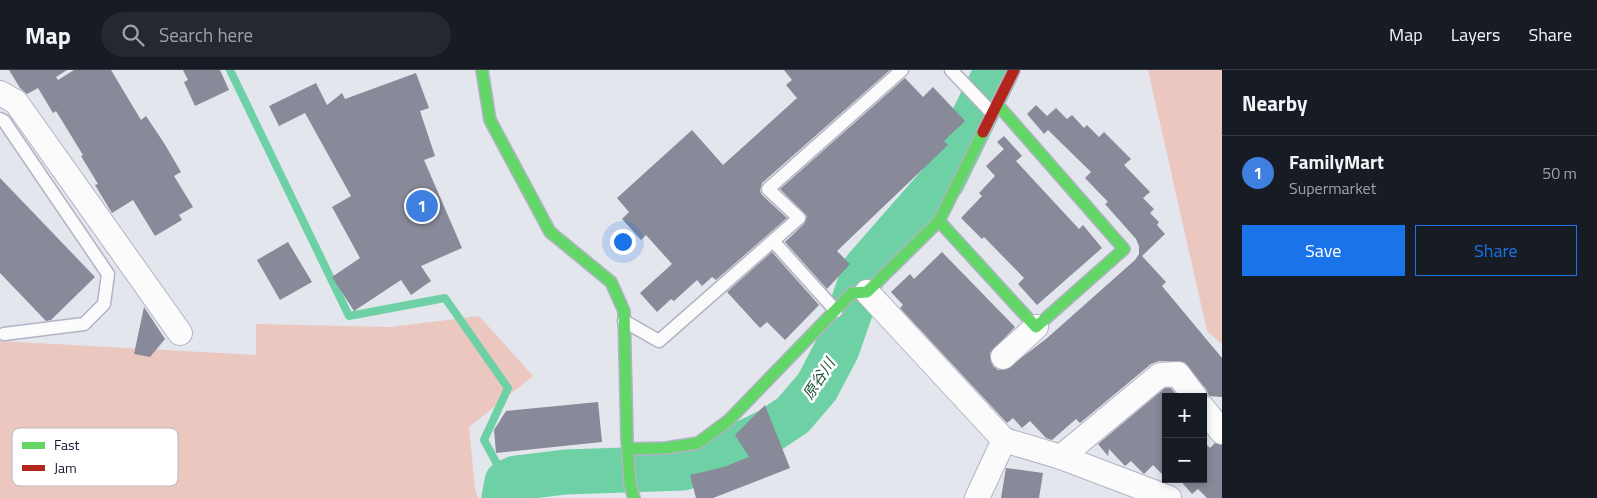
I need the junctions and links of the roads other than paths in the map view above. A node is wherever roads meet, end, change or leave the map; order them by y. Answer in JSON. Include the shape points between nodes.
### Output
{"nodes":[{"id":1,"x":482,"y":70,"type":"edge"},
{"id":2,"x":902,"y":70,"type":"edge"},
{"id":3,"x":951,"y":70,"type":"edge"},
{"id":4,"x":1014,"y":70,"type":"edge"},
{"id":5,"x":0,"y":93,"type":"edge"},
{"id":6,"x":995,"y":109,"type":"junction"},
{"id":7,"x":0,"y":118,"type":"edge"},
{"id":8,"x":939,"y":222,"type":"junction"},
{"id":9,"x":774,"y":242,"type":"junction"},
{"id":10,"x":867,"y":292,"type":"junction"},
{"id":11,"x":836,"y":311,"type":"junction"},
{"id":12,"x":624,"y":321,"type":"junction"},
{"id":13,"x":1036,"y":327,"type":"junction"},
{"id":14,"x":180,"y":332,"type":"dead end"},
{"id":15,"x":4,"y":334,"type":"dead end"},
{"id":16,"x":1003,"y":357,"type":"dead end"},
{"id":17,"x":1192,"y":393,"type":"edge"},
{"id":18,"x":1207,"y":413,"type":"edge"},
{"id":19,"x":1222,"y":432,"type":"edge"},
{"id":20,"x":1004,"y":440,"type":"junction"},
{"id":21,"x":629,"y":450,"type":"junction"},
{"id":22,"x":1061,"y":457,"type":"junction"},
{"id":23,"x":634,"y":498,"type":"edge"},
{"id":24,"x":977,"y":498,"type":"edge"},
{"id":25,"x":1169,"y":498,"type":"edge"}],
"edges":[{"from":1,"to":12,"type":"street","via":[[490,120],[550,232],[611,282],[624,311]]},
{"from":2,"to":9,"type":"lane","via":[[768,189],[799,218]]},
{"from":3,"to":6,"type":"lane"},
{"from":4,"to":6,"type":"street"},
{"from":5,"to":14,"type":"street","via":[[16,102]]},
{"from":6,"to":8,"type":"street"},
{"from":6,"to":13,"type":"street","via":[[1124,249]]},
{"from":7,"to":15,"type":"lane","via":[[108,274],[104,304],[84,324]]},
{"from":8,"to":10,"type":"street"},
{"from":8,"to":13,"type":"street"},
{"from":9,"to":11,"type":"lane"},
{"from":9,"to":12,"type":"lane","via":[[659,341]]},
{"from":10,"to":11,"type":"street","via":[[852,293]]},
{"from":10,"to":20,"type":"street"},
{"from":11,"to":21,"type":"street","via":[[729,420],[698,443]]},
{"from":12,"to":21,"type":"street"},
{"from":13,"to":16,"type":"street"},
{"from":17,"to":22,"type":"street","via":[[1178,374],[1160,375]]},
{"from":18,"to":19,"type":"street"},
{"from":20,"to":22,"type":"street"},
{"from":20,"to":24,"type":"street"},
{"from":21,"to":23,"type":"street","via":[[630,485]]},
{"from":22,"to":25,"type":"street"}]}
